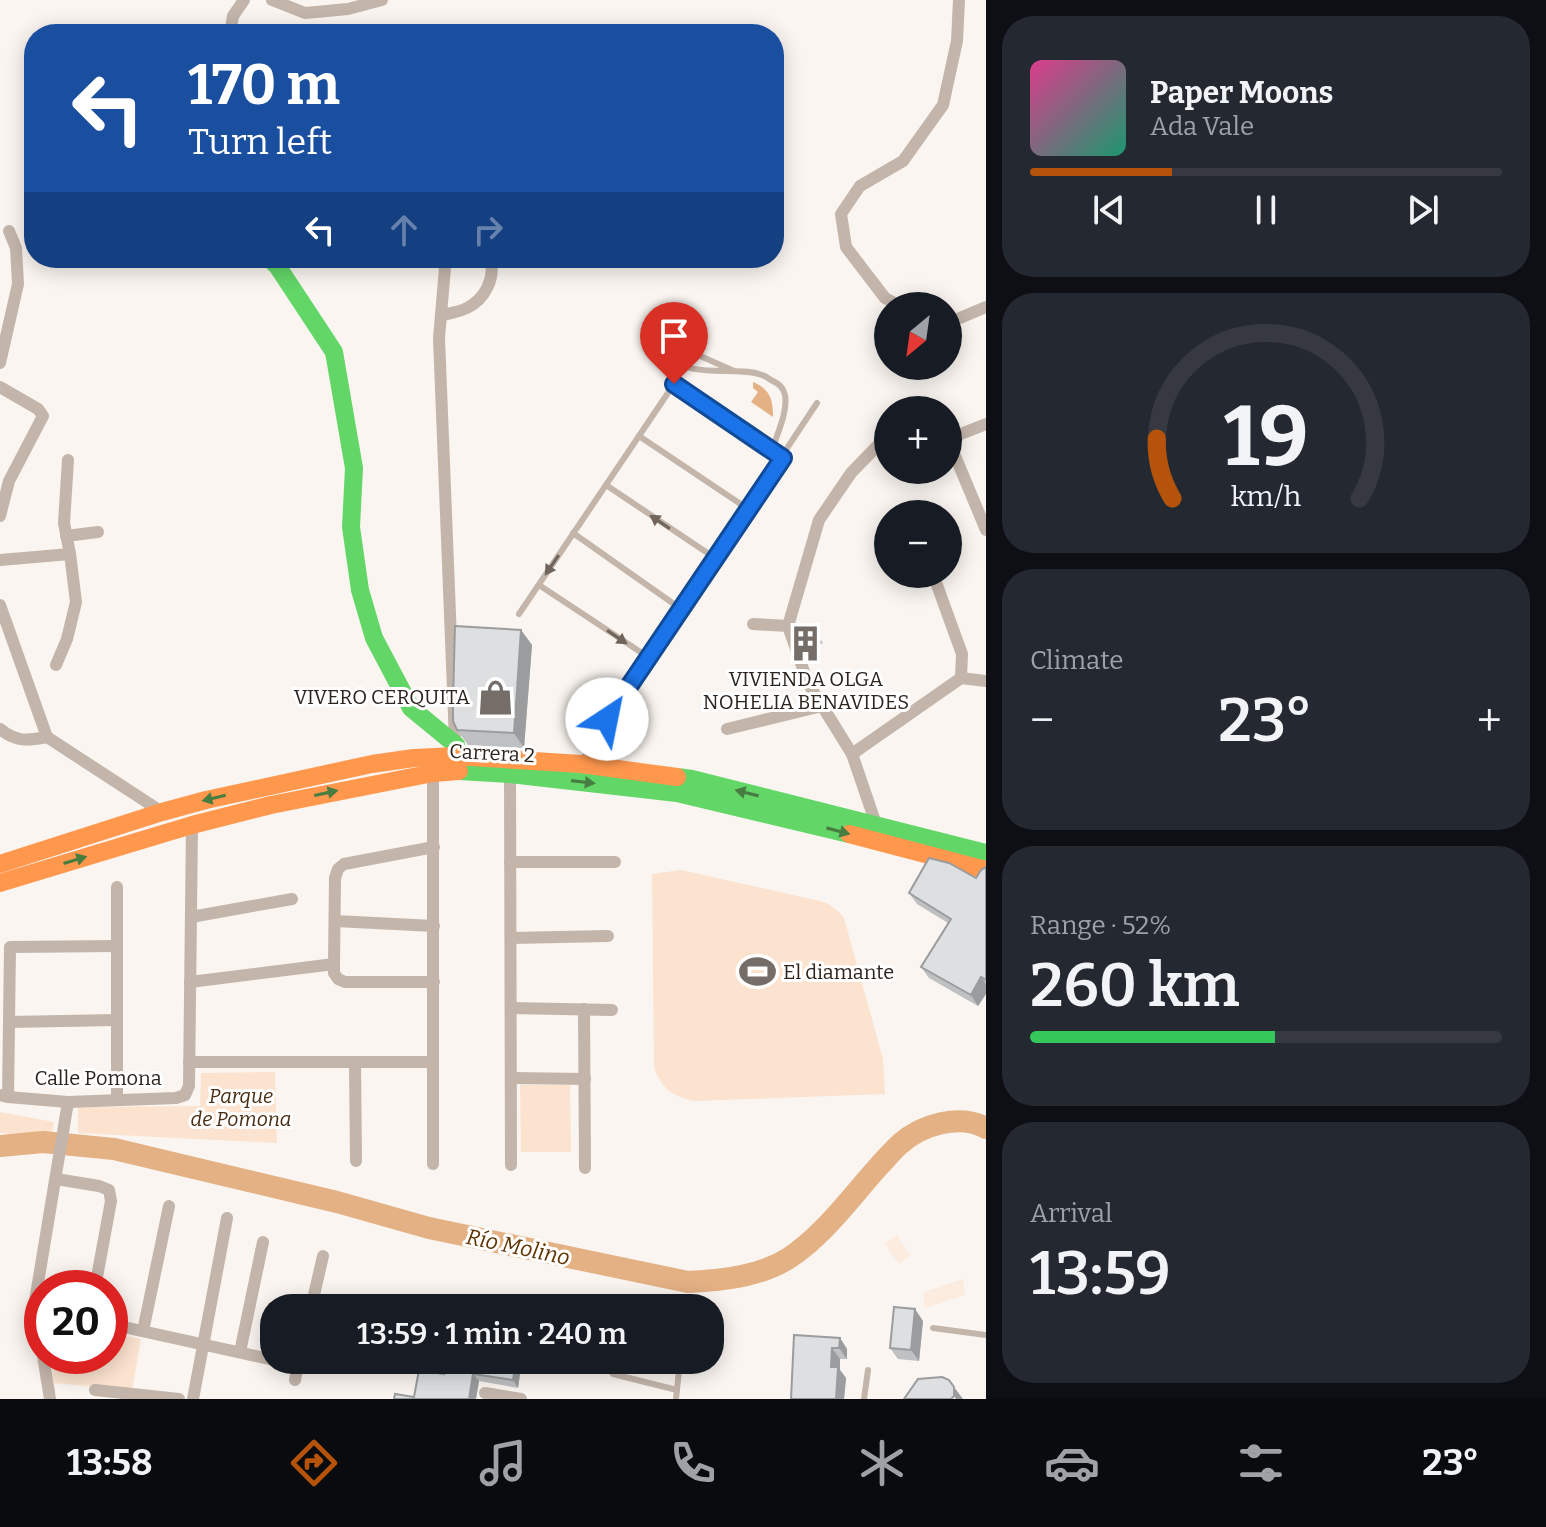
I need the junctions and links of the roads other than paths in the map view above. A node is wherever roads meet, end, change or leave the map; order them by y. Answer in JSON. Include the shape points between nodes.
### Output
{"nodes":[{"id":1,"x":244,"y":0,"type":"edge"},
{"id":2,"x":272,"y":0,"type":"edge"},
{"id":3,"x":382,"y":0,"type":"edge"},
{"id":4,"x":959,"y":0,"type":"edge"},
{"id":5,"x":232,"y":24,"type":"edge"},
{"id":6,"x":9,"y":231,"type":"dead end"},
{"id":7,"x":279,"y":268,"type":"edge"},
{"id":8,"x":445,"y":268,"type":"edge"},
{"id":9,"x":493,"y":268,"type":"edge"},
{"id":10,"x":880,"y":292,"type":"edge"},
{"id":11,"x":986,"y":307,"type":"edge"},
{"id":12,"x":441,"y":316,"type":"junction"},
{"id":13,"x":962,"y":317,"type":"edge"},
{"id":14,"x":0,"y":363,"type":"edge"},
{"id":15,"x":734,"y":371,"type":"junction"},
{"id":16,"x":0,"y":387,"type":"edge"},
{"id":17,"x":817,"y":403,"type":"dead end"},
{"id":18,"x":986,"y":424,"type":"edge"},
{"id":19,"x":962,"y":433,"type":"edge"},
{"id":20,"x":639,"y":436,"type":"junction"},
{"id":21,"x":874,"y":449,"type":"edge"},
{"id":22,"x":772,"y":450,"type":"junction"},
{"id":23,"x":783,"y":458,"type":"junction"},
{"id":24,"x":68,"y":460,"type":"dead end"},
{"id":25,"x":962,"y":473,"type":"edge"},
{"id":26,"x":5,"y":478,"type":"edge"},
{"id":27,"x":606,"y":485,"type":"junction"},
{"id":28,"x":748,"y":509,"type":"junction"},
{"id":29,"x":0,"y":516,"type":"edge"},
{"id":30,"x":986,"y":530,"type":"edge"},
{"id":31,"x":98,"y":532,"type":"dead end"},
{"id":32,"x":573,"y":533,"type":"junction"},
{"id":33,"x":66,"y":536,"type":"junction"},
{"id":34,"x":70,"y":554,"type":"junction"},
{"id":35,"x":715,"y":558,"type":"junction"},
{"id":36,"x":0,"y":560,"type":"edge"},
{"id":37,"x":539,"y":585,"type":"junction"},
{"id":38,"x":938,"y":588,"type":"edge"},
{"id":39,"x":0,"y":605,"type":"edge"},
{"id":40,"x":681,"y":609,"type":"junction"},
{"id":41,"x":519,"y":614,"type":"dead end"},
{"id":42,"x":753,"y":624,"type":"dead end"},
{"id":43,"x":788,"y":626,"type":"junction"},
{"id":44,"x":648,"y":657,"type":"junction"},
{"id":45,"x":56,"y":665,"type":"dead end"},
{"id":46,"x":961,"y":678,"type":"junction"},
{"id":47,"x":986,"y":681,"type":"edge"},
{"id":48,"x":822,"y":706,"type":"junction"},
{"id":49,"x":0,"y":729,"type":"edge"},
{"id":50,"x":727,"y":729,"type":"dead end"},
{"id":51,"x":47,"y":737,"type":"junction"},
{"id":52,"x":455,"y":747,"type":"junction"},
{"id":53,"x":852,"y":754,"type":"junction"},
{"id":54,"x":581,"y":764,"type":"junction"},
{"id":55,"x":433,"y":773,"type":"junction"},
{"id":56,"x":510,"y":774,"type":"junction"},
{"id":57,"x":162,"y":812,"type":"junction"},
{"id":58,"x":876,"y":824,"type":"junction"},
{"id":59,"x":192,"y":825,"type":"junction"},
{"id":60,"x":434,"y":847,"type":"junction"},
{"id":61,"x":986,"y":853,"type":"edge"},
{"id":62,"x":510,"y":862,"type":"junction"},
{"id":63,"x":615,"y":862,"type":"dead end"},
{"id":64,"x":0,"y":864,"type":"edge"},
{"id":65,"x":986,"y":870,"type":"edge"},
{"id":66,"x":0,"y":883,"type":"edge"},
{"id":67,"x":117,"y":887,"type":"dead end"},
{"id":68,"x":292,"y":899,"type":"dead end"},
{"id":69,"x":191,"y":917,"type":"junction"},
{"id":70,"x":335,"y":921,"type":"junction"},
{"id":71,"x":434,"y":926,"type":"junction"},
{"id":72,"x":608,"y":936,"type":"dead end"},
{"id":73,"x":511,"y":938,"type":"junction"},
{"id":74,"x":117,"y":946,"type":"junction"},
{"id":75,"x":334,"y":964,"type":"junction"},
{"id":76,"x":190,"y":982,"type":"junction"},
{"id":77,"x":434,"y":982,"type":"junction"},
{"id":78,"x":511,"y":1008,"type":"junction"},
{"id":79,"x":584,"y":1009,"type":"junction"},
{"id":80,"x":612,"y":1010,"type":"dead end"},
{"id":81,"x":116,"y":1020,"type":"junction"},
{"id":82,"x":9,"y":1022,"type":"junction"},
{"id":83,"x":189,"y":1062,"type":"junction"},
{"id":84,"x":355,"y":1062,"type":"junction"},
{"id":85,"x":433,"y":1062,"type":"junction"},
{"id":86,"x":511,"y":1078,"type":"junction"},
{"id":87,"x":585,"y":1079,"type":"junction"},
{"id":88,"x":4,"y":1096,"type":"edge"},
{"id":89,"x":117,"y":1100,"type":"junction"},
{"id":90,"x":68,"y":1102,"type":"junction"},
{"id":91,"x":356,"y":1161,"type":"dead end"},
{"id":92,"x":433,"y":1164,"type":"dead end"},
{"id":93,"x":511,"y":1165,"type":"dead end"},
{"id":94,"x":585,"y":1168,"type":"dead end"},
{"id":95,"x":56,"y":1179,"type":"junction"},
{"id":96,"x":169,"y":1206,"type":"dead end"},
{"id":97,"x":227,"y":1218,"type":"dead end"},
{"id":98,"x":263,"y":1242,"type":"dead end"},
{"id":99,"x":323,"y":1256,"type":"dead end"},
{"id":100,"x":43,"y":1270,"type":"edge"},
{"id":101,"x":98,"y":1270,"type":"edge"},
{"id":102,"x":314,"y":1294,"type":"edge"},
{"id":103,"x":128,"y":1328,"type":"edge"},
{"id":104,"x":933,"y":1328,"type":"dead end"},
{"id":105,"x":143,"y":1331,"type":"junction"},
{"id":106,"x":986,"y":1335,"type":"edge"},
{"id":107,"x":202,"y":1344,"type":"junction"},
{"id":108,"x":240,"y":1352,"type":"junction"},
{"id":109,"x":260,"y":1357,"type":"edge"},
{"id":110,"x":868,"y":1370,"type":"dead end"},
{"id":111,"x":46,"y":1374,"type":"edge"},
{"id":112,"x":296,"y":1374,"type":"edge"},
{"id":113,"x":613,"y":1374,"type":"edge"},
{"id":114,"x":679,"y":1374,"type":"edge"},
{"id":115,"x":295,"y":1380,"type":"dead end"},
{"id":116,"x":95,"y":1390,"type":"dead end"},
{"id":117,"x":677,"y":1390,"type":"junction"},
{"id":118,"x":485,"y":1393,"type":"dead end"},
{"id":119,"x":50,"y":1399,"type":"edge"},
{"id":120,"x":179,"y":1399,"type":"edge"},
{"id":121,"x":193,"y":1399,"type":"edge"},
{"id":122,"x":521,"y":1399,"type":"edge"},
{"id":123,"x":676,"y":1399,"type":"edge"},
{"id":124,"x":864,"y":1399,"type":"edge"}],
"edges":[{"from":1,"to":5,"type":"street"},
{"from":2,"to":3,"type":"street","via":[[305,13]]},
{"from":4,"to":10,"type":"street","via":[[957,41],[943,105],[903,161],[860,186],[841,214],[846,247]]},
{"from":6,"to":14,"type":"street","via":[[16,248],[18,284]]},
{"from":7,"to":52,"type":"main road","via":[[334,352],[354,468],[351,527],[374,638],[411,708]]},
{"from":8,"to":12,"type":"street"},
{"from":9,"to":12,"type":"street","via":[[485,293],[468,308]]},
{"from":11,"to":13,"type":"street"},
{"from":12,"to":52,"type":"street"},
{"from":15,"to":15,"type":"lane","via":[[683,349],[671,356],[694,368]]},
{"from":15,"to":22,"type":"lane","via":[[760,374],[783,389]]},
{"from":16,"to":26,"type":"street","via":[[43,416]]},
{"from":17,"to":23,"type":"lane"},
{"from":18,"to":19,"type":"street"},
{"from":20,"to":22,"type":"lane","via":[[674,384]]},
{"from":20,"to":27,"type":"lane"},
{"from":20,"to":28,"type":"lane"},
{"from":21,"to":43,"type":"street","via":[[819,520]]},
{"from":22,"to":23,"type":"lane"},
{"from":23,"to":28,"type":"lane"},
{"from":24,"to":33,"type":"street"},
{"from":25,"to":30,"type":"street"},
{"from":26,"to":29,"type":"street"},
{"from":27,"to":32,"type":"lane"},
{"from":35,"to":27,"type":"lane","one_way":true},
{"from":28,"to":35,"type":"lane"},
{"from":31,"to":33,"type":"street"},
{"from":32,"to":37,"type":"lane","one_way":true},
{"from":32,"to":40,"type":"lane"},
{"from":33,"to":34,"type":"street"},
{"from":34,"to":36,"type":"street"},
{"from":34,"to":45,"type":"street","via":[[76,602]]},
{"from":35,"to":40,"type":"lane"},
{"from":37,"to":41,"type":"lane"},
{"from":37,"to":44,"type":"lane","one_way":true},
{"from":38,"to":46,"type":"street","via":[[962,654]]},
{"from":39,"to":51,"type":"street"},
{"from":40,"to":44,"type":"lane"},
{"from":42,"to":43,"type":"street"},
{"from":43,"to":48,"type":"street"},
{"from":44,"to":54,"type":"lane"},
{"from":46,"to":47,"type":"street"},
{"from":46,"to":53,"type":"street"},
{"from":48,"to":50,"type":"street"},
{"from":48,"to":53,"type":"street"},
{"from":49,"to":51,"type":"street","via":[[27,741]]},
{"from":51,"to":57,"type":"street"},
{"from":52,"to":54,"type":"main road","name":"Carrera 2"},
{"from":52,"to":57,"type":"main road","name":"Carrera 2","one_way":true},
{"from":53,"to":58,"type":"street"},
{"from":58,"to":54,"type":"main road","name":"Carrera 2","one_way":true,"via":[[692,779]]},
{"from":55,"to":56,"type":"main road","name":"Carrera 2"},
{"from":59,"to":55,"type":"main road","name":"Carrera 2","one_way":true},
{"from":55,"to":60,"type":"street"},
{"from":56,"to":62,"type":"street"},
{"from":56,"to":65,"type":"main road","name":"Carrera 2","one_way":true,"via":[[677,793]]},
{"from":57,"to":64,"type":"main road","name":"Carrera 2"},
{"from":58,"to":61,"type":"main road","name":"Carrera 2"},
{"from":66,"to":59,"type":"main road","name":"Carrera 2","one_way":true},
{"from":59,"to":69,"type":"street","name":"Calle Pomona"},
{"from":60,"to":70,"type":"street","via":[[344,864],[335,878]]},
{"from":60,"to":71,"type":"street"},
{"from":62,"to":63,"type":"street"},
{"from":62,"to":73,"type":"street"},
{"from":67,"to":74,"type":"street"},
{"from":68,"to":69,"type":"street"},
{"from":69,"to":76,"type":"street","name":"Calle Pomona"},
{"from":70,"to":71,"type":"street"},
{"from":70,"to":75,"type":"street"},
{"from":71,"to":77,"type":"street"},
{"from":72,"to":73,"type":"street"},
{"from":73,"to":78,"type":"street"},
{"from":74,"to":81,"type":"street"},
{"from":74,"to":82,"type":"street","name":"Calle Pomona","via":[[10,947]]},
{"from":75,"to":76,"type":"street"},
{"from":75,"to":77,"type":"street","via":[[334,973],[345,982]]},
{"from":76,"to":83,"type":"street","name":"Calle Pomona"},
{"from":77,"to":85,"type":"street"},
{"from":78,"to":79,"type":"street"},
{"from":78,"to":86,"type":"street"},
{"from":79,"to":80,"type":"street"},
{"from":79,"to":87,"type":"street"},
{"from":81,"to":82,"type":"street"},
{"from":81,"to":89,"type":"street"},
{"from":82,"to":88,"type":"street","name":"Calle Pomona"},
{"from":83,"to":84,"type":"street"},
{"from":83,"to":89,"type":"street","name":"Calle Pomona","via":[[185,1095]]},
{"from":84,"to":85,"type":"street"},
{"from":84,"to":91,"type":"street"},
{"from":85,"to":92,"type":"street"},
{"from":86,"to":87,"type":"street"},
{"from":86,"to":93,"type":"street"},
{"from":87,"to":94,"type":"street"},
{"from":88,"to":90,"type":"street","name":"Calle Pomona"},
{"from":89,"to":90,"type":"street","name":"Calle Pomona"},
{"from":90,"to":95,"type":"street"},
{"from":95,"to":100,"type":"street"},
{"from":95,"to":101,"type":"street","via":[[109,1190]]},
{"from":96,"to":105,"type":"street"},
{"from":97,"to":107,"type":"street"},
{"from":98,"to":108,"type":"street"},
{"from":99,"to":102,"type":"street"},
{"from":103,"to":105,"type":"street"},
{"from":104,"to":106,"type":"lane"},
{"from":105,"to":107,"type":"street"},
{"from":107,"to":108,"type":"street"},
{"from":107,"to":121,"type":"street"},
{"from":108,"to":109,"type":"street"},
{"from":110,"to":124,"type":"lane"},
{"from":111,"to":119,"type":"street"},
{"from":112,"to":115,"type":"street"},
{"from":113,"to":117,"type":"lane"},
{"from":114,"to":117,"type":"lane"},
{"from":116,"to":120,"type":"street"},
{"from":117,"to":123,"type":"lane"},
{"from":118,"to":122,"type":"street"}]}
